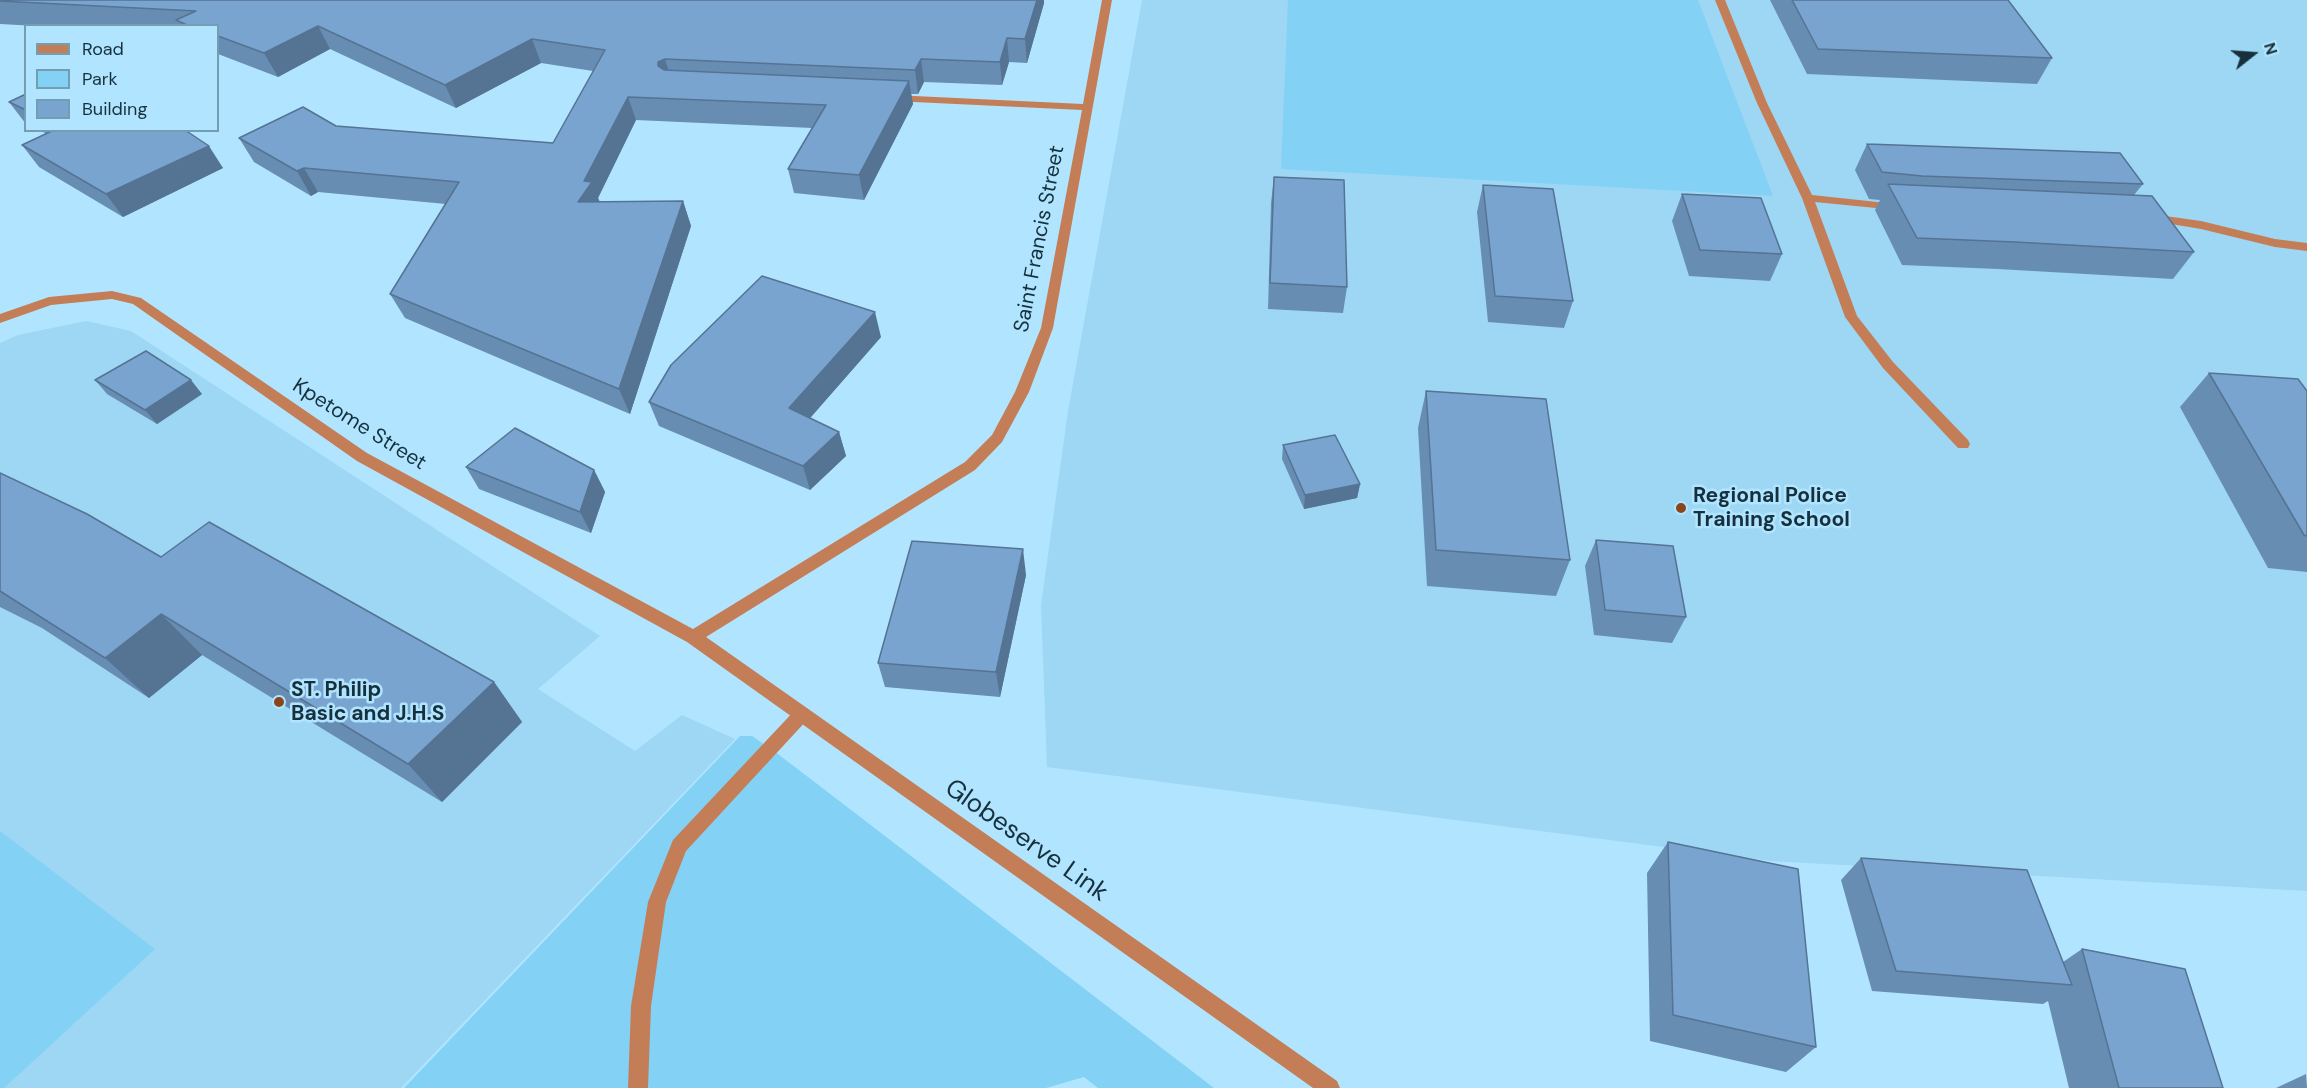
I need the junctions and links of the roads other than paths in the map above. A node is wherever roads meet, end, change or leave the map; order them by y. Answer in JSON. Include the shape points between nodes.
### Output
{"nodes":[{"id":1,"x":1107,"y":0,"type":"edge"},
{"id":2,"x":1720,"y":0,"type":"edge"},
{"id":3,"x":886,"y":98,"type":"edge"},
{"id":4,"x":1087,"y":107,"type":"junction"},
{"id":5,"x":1808,"y":198,"type":"junction"},
{"id":6,"x":1908,"y":208,"type":"edge"},
{"id":7,"x":2134,"y":217,"type":"edge"},
{"id":8,"x":2307,"y":248,"type":"edge"},
{"id":9,"x":0,"y":319,"type":"edge"},
{"id":10,"x":1963,"y":444,"type":"dead end"},
{"id":11,"x":693,"y":637,"type":"junction"},
{"id":12,"x":802,"y":714,"type":"junction"},
{"id":13,"x":638,"y":1088,"type":"edge"},
{"id":14,"x":1330,"y":1088,"type":"edge"}],
"edges":[{"from":1,"to":4,"type":"street","name":"Saint Francis Street"},
{"from":2,"to":5,"type":"street","via":[[1762,102]]},
{"from":3,"to":4,"type":"street"},
{"from":4,"to":11,"type":"street","name":"Saint Francis Street","via":[[1047,328],[1022,392],[997,438],[970,466]]},
{"from":5,"to":6,"type":"street"},
{"from":5,"to":10,"type":"street","via":[[1851,317],[1888,365]]},
{"from":7,"to":8,"type":"street","via":[[2201,225]]},
{"from":9,"to":11,"type":"street","name":"Kpetome Street","via":[[49,301],[112,295],[136,301],[362,457]]},
{"from":11,"to":12,"type":"street","name":"Globeserve Link"},
{"from":12,"to":13,"type":"street","via":[[679,846],[657,902],[641,1006]]},
{"from":12,"to":14,"type":"street","name":"Globeserve Link"}]}
